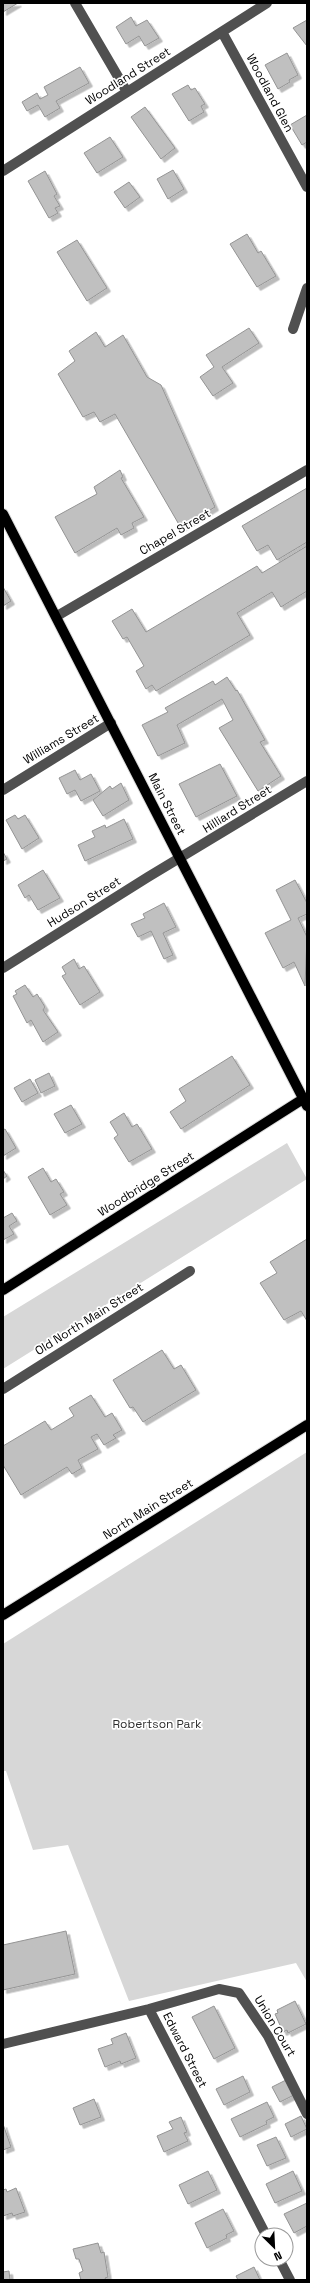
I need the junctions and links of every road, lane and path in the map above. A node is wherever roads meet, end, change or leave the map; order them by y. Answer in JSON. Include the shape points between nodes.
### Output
{"nodes":[{"id":1,"x":75,"y":3,"type":"edge"},
{"id":2,"x":267,"y":3,"type":"edge"},
{"id":3,"x":222,"y":32,"type":"junction"},
{"id":4,"x":127,"y":92,"type":"junction"},
{"id":5,"x":3,"y":171,"type":"edge"},
{"id":6,"x":307,"y":187,"type":"edge"},
{"id":7,"x":307,"y":288,"type":"edge"},
{"id":8,"x":293,"y":329,"type":"dead end"},
{"id":9,"x":307,"y":470,"type":"edge"},
{"id":10,"x":3,"y":514,"type":"edge"},
{"id":11,"x":57,"y":616,"type":"junction"},
{"id":12,"x":112,"y":723,"type":"junction"},
{"id":13,"x":307,"y":781,"type":"edge"},
{"id":14,"x":3,"y":790,"type":"edge"},
{"id":15,"x":180,"y":858,"type":"junction"},
{"id":16,"x":3,"y":968,"type":"edge"},
{"id":17,"x":305,"y":1103,"type":"edge"},
{"id":18,"x":190,"y":1271,"type":"dead end"},
{"id":19,"x":3,"y":1290,"type":"edge"},
{"id":20,"x":3,"y":1390,"type":"edge"},
{"id":21,"x":307,"y":1425,"type":"edge"},
{"id":22,"x":3,"y":1615,"type":"edge"},
{"id":23,"x":149,"y":2010,"type":"junction"},
{"id":24,"x":3,"y":2044,"type":"edge"},
{"id":25,"x":307,"y":2114,"type":"edge"},
{"id":26,"x":262,"y":2227,"type":"edge"},
{"id":27,"x":283,"y":2267,"type":"edge"},
{"id":28,"x":290,"y":2280,"type":"edge"}],
"edges":[{"from":1,"to":4,"type":"street"},
{"from":2,"to":3,"type":"street","name":"Woodland Street"},
{"from":3,"to":4,"type":"street","name":"Woodland Street"},
{"from":3,"to":6,"type":"street","name":"Woodland Glen"},
{"from":4,"to":5,"type":"street","name":"Woodland Street"},
{"from":7,"to":8,"type":"street"},
{"from":9,"to":11,"type":"street","name":"Chapel Street"},
{"from":10,"to":11,"type":"main road","name":"Main Street"},
{"from":11,"to":12,"type":"main road","name":"Main Street"},
{"from":12,"to":14,"type":"street","name":"Williams Street"},
{"from":12,"to":15,"type":"main road","name":"Main Street"},
{"from":13,"to":15,"type":"street","name":"Hilliard Street"},
{"from":15,"to":16,"type":"street","name":"Hudson Street"},
{"from":15,"to":17,"type":"main road","name":"Main Street"},
{"from":17,"to":19,"type":"main road","name":"Woodbridge Street"},
{"from":18,"to":20,"type":"street","name":"Old North Main Street"},
{"from":21,"to":22,"type":"main road","name":"North Main Street"},
{"from":23,"to":24,"type":"street","name":"Edward Street"},
{"from":23,"to":25,"type":"street","name":"Union Court","via":[[219,1989],[240,1993],[268,2036]]},
{"from":23,"to":26,"type":"street","name":"Edward Street"},
{"from":27,"to":28,"type":"street"}]}
